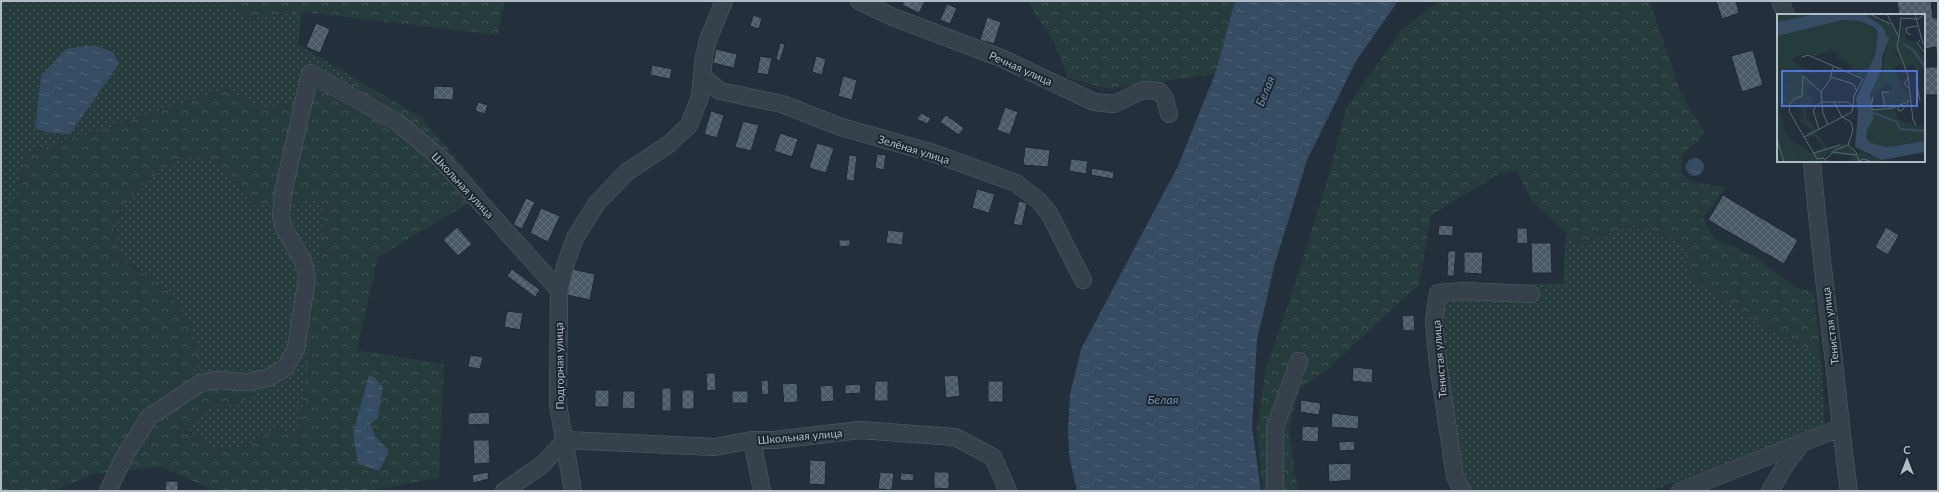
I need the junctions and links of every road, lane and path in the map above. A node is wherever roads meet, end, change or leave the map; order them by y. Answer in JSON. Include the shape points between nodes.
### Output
{"nodes":[{"id":1,"x":724,"y":1,"type":"edge"},
{"id":2,"x":860,"y":1,"type":"edge"},
{"id":3,"x":1780,"y":1,"type":"edge"},
{"id":4,"x":1786,"y":14,"type":"edge"},
{"id":5,"x":702,"y":76,"type":"junction"},
{"id":6,"x":1169,"y":114,"type":"dead end"},
{"id":7,"x":1812,"y":162,"type":"edge"},
{"id":8,"x":1083,"y":280,"type":"dead end"},
{"id":9,"x":559,"y":290,"type":"junction"},
{"id":10,"x":1531,"y":294,"type":"dead end"},
{"id":11,"x":1299,"y":361,"type":"dead end"},
{"id":12,"x":1840,"y":428,"type":"junction"},
{"id":13,"x":565,"y":440,"type":"junction"},
{"id":14,"x":752,"y":440,"type":"junction"},
{"id":15,"x":1802,"y":443,"type":"junction"},
{"id":16,"x":108,"y":491,"type":"edge"},
{"id":17,"x":504,"y":491,"type":"edge"},
{"id":18,"x":573,"y":491,"type":"edge"},
{"id":19,"x":762,"y":491,"type":"edge"},
{"id":20,"x":1008,"y":491,"type":"edge"},
{"id":21,"x":1275,"y":491,"type":"edge"},
{"id":22,"x":1462,"y":491,"type":"edge"},
{"id":23,"x":1680,"y":491,"type":"edge"},
{"id":24,"x":1770,"y":491,"type":"edge"},
{"id":25,"x":1849,"y":491,"type":"edge"}],
"edges":[{"from":1,"to":5,"type":"street","name":"Подгорная улица","via":[[708,40]]},
{"from":2,"to":6,"type":"street","name":"Речная улица","via":[[893,17],[1001,58],[1094,102],[1114,104],[1143,90],[1159,91],[1165,99]]},
{"from":3,"to":4,"type":"street"},
{"from":5,"to":8,"type":"street","name":"Зелёная улица","via":[[720,91],[782,104],[841,127],[933,153],[1016,183],[1038,200],[1049,213]]},
{"from":5,"to":9,"type":"street","name":"Подгорная улица","via":[[700,97],[689,125],[669,144],[628,172],[597,203],[575,238]]},
{"from":7,"to":12,"type":"street","name":"Тенистая улица"},
{"from":9,"to":13,"type":"street","name":"Подгорная улица","via":[[558,405]]},
{"from":9,"to":16,"type":"street","name":"Школьная улица","via":[[440,158],[397,122],[310,73],[283,193],[281,216],[284,228],[303,261],[307,278],[296,348],[286,367],[268,378],[247,382],[216,380],[201,383],[149,417],[124,457]]},
{"from":10,"to":22,"type":"street","name":"Тенистая улица","via":[[1438,292],[1434,321],[1438,364],[1455,476]]},
{"from":11,"to":21,"type":"street","via":[[1275,427]]},
{"from":12,"to":15,"type":"street"},
{"from":12,"to":25,"type":"street","name":"Тенистая улица"},
{"from":13,"to":14,"type":"street","name":"Школьная улица","via":[[715,447]]},
{"from":13,"to":17,"type":"street","via":[[542,465]]},
{"from":13,"to":18,"type":"street","name":"Подгорная улица"},
{"from":14,"to":19,"type":"street"},
{"from":14,"to":20,"type":"street","name":"Школьная улица","via":[[775,440],[860,430],[955,437],[993,457]]},
{"from":15,"to":23,"type":"street"},
{"from":15,"to":24,"type":"street"}]}
